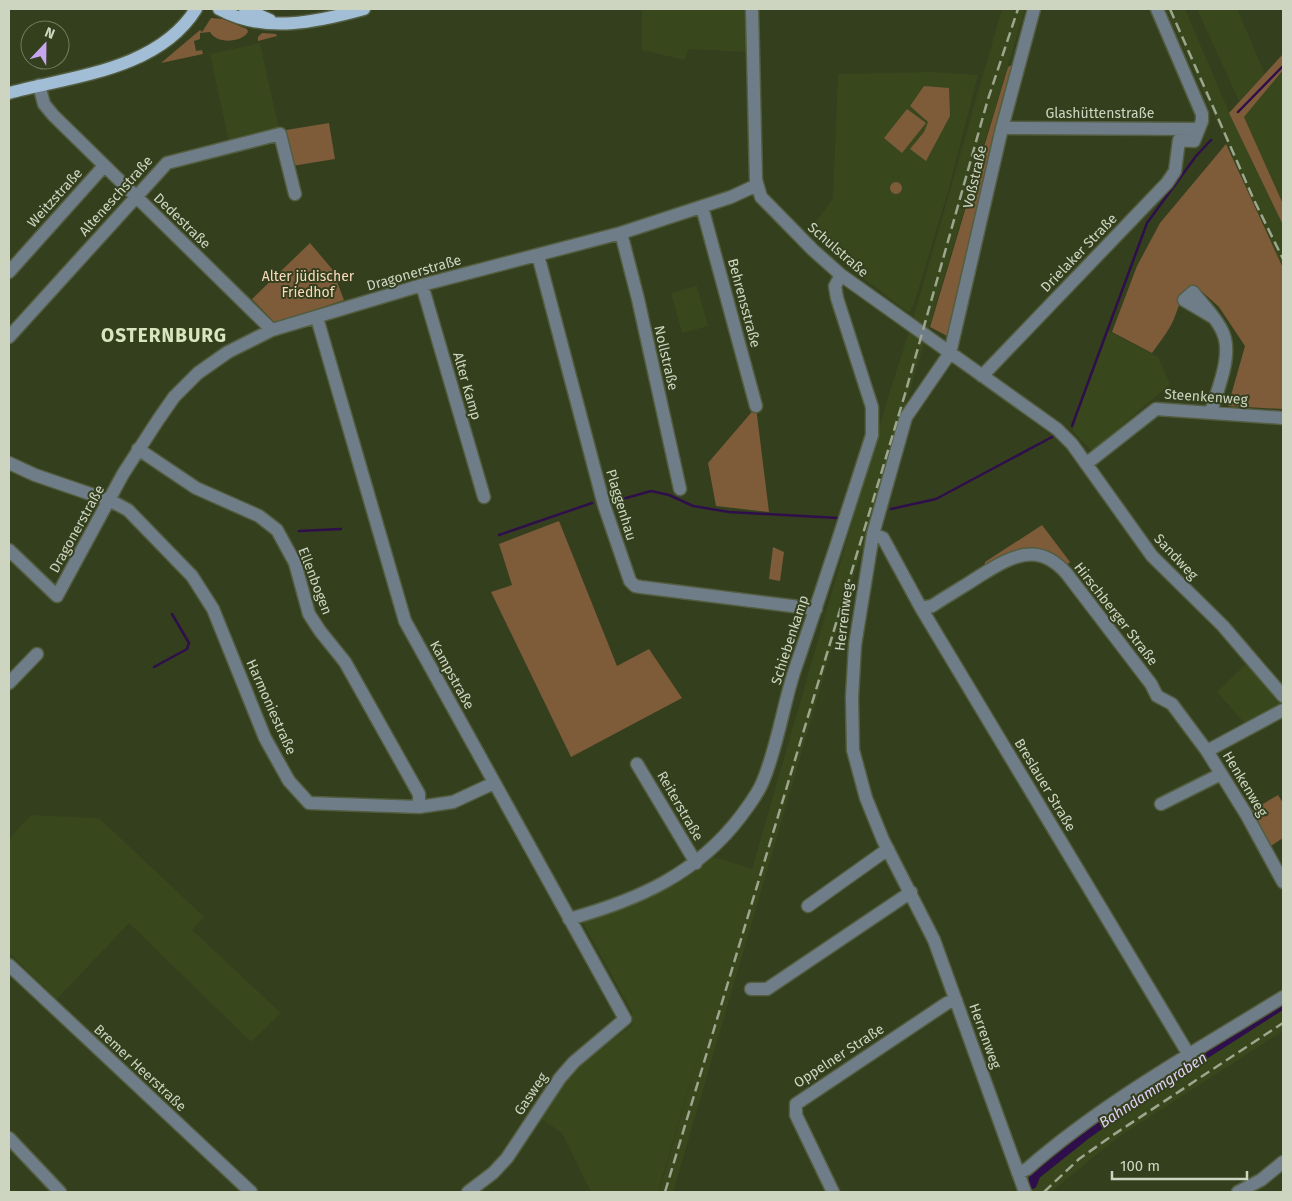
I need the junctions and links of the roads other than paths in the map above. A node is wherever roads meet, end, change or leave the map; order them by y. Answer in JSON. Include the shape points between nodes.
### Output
{"nodes":[{"id":1,"x":196,"y":9,"type":"edge"},
{"id":2,"x":219,"y":9,"type":"edge"},
{"id":3,"x":245,"y":9,"type":"edge"},
{"id":4,"x":364,"y":9,"type":"edge"},
{"id":5,"x":752,"y":9,"type":"edge"},
{"id":6,"x":1034,"y":9,"type":"edge"},
{"id":7,"x":1157,"y":9,"type":"edge"},
{"id":8,"x":279,"y":24,"type":"junction"},
{"id":9,"x":39,"y":85,"type":"junction"},
{"id":10,"x":9,"y":93,"type":"edge"},
{"id":11,"x":1002,"y":128,"type":"junction"},
{"id":12,"x":1178,"y":135,"type":"junction"},
{"id":13,"x":104,"y":166,"type":"junction"},
{"id":14,"x":757,"y":185,"type":"junction"},
{"id":15,"x":294,"y":194,"type":"dead end"},
{"id":16,"x":136,"y":197,"type":"junction"},
{"id":17,"x":702,"y":207,"type":"junction"},
{"id":18,"x":621,"y":233,"type":"junction"},
{"id":19,"x":538,"y":255,"type":"junction"},
{"id":20,"x":9,"y":272,"type":"edge"},
{"id":21,"x":841,"y":275,"type":"junction"},
{"id":22,"x":422,"y":284,"type":"junction"},
{"id":23,"x":1211,"y":316,"type":"dead end"},
{"id":24,"x":317,"y":318,"type":"junction"},
{"id":25,"x":272,"y":330,"type":"junction"},
{"id":26,"x":9,"y":337,"type":"edge"},
{"id":27,"x":950,"y":353,"type":"junction"},
{"id":28,"x":982,"y":376,"type":"junction"},
{"id":29,"x":756,"y":406,"type":"dead end"},
{"id":30,"x":1210,"y":412,"type":"junction"},
{"id":31,"x":1283,"y":418,"type":"edge"},
{"id":32,"x":1057,"y":429,"type":"joint"},
{"id":33,"x":138,"y":449,"type":"junction"},
{"id":34,"x":9,"y":463,"type":"edge"},
{"id":35,"x":1086,"y":464,"type":"junction"},
{"id":36,"x":680,"y":489,"type":"dead end"},
{"id":37,"x":484,"y":497,"type":"dead end"},
{"id":38,"x":111,"y":501,"type":"junction"},
{"id":39,"x":873,"y":534,"type":"junction"},
{"id":40,"x":9,"y":550,"type":"edge"},
{"id":41,"x":921,"y":608,"type":"junction"},
{"id":42,"x":816,"y":609,"type":"junction"},
{"id":43,"x":37,"y":654,"type":"dead end"},
{"id":44,"x":9,"y":683,"type":"edge"},
{"id":45,"x":1283,"y":696,"type":"edge"},
{"id":46,"x":1283,"y":710,"type":"edge"},
{"id":47,"x":1207,"y":751,"type":"junction"},
{"id":48,"x":638,"y":764,"type":"dead end"},
{"id":49,"x":1221,"y":774,"type":"junction"},
{"id":50,"x":494,"y":783,"type":"junction"},
{"id":51,"x":1161,"y":804,"type":"dead end"},
{"id":52,"x":419,"y":807,"type":"junction"},
{"id":53,"x":888,"y":849,"type":"junction"},
{"id":54,"x":696,"y":864,"type":"junction"},
{"id":55,"x":1283,"y":882,"type":"edge"},
{"id":56,"x":911,"y":892,"type":"junction"},
{"id":57,"x":808,"y":906,"type":"dead end"},
{"id":58,"x":570,"y":919,"type":"junction"},
{"id":59,"x":9,"y":965,"type":"edge"},
{"id":60,"x":751,"y":989,"type":"dead end"},
{"id":61,"x":1283,"y":997,"type":"edge"},
{"id":62,"x":956,"y":1000,"type":"junction"},
{"id":63,"x":625,"y":1019,"type":"joint"},
{"id":64,"x":1189,"y":1055,"type":"junction"},
{"id":65,"x":9,"y":1138,"type":"edge"},
{"id":66,"x":1283,"y":1162,"type":"edge"},
{"id":67,"x":1018,"y":1173,"type":"junction"},
{"id":68,"x":60,"y":1192,"type":"edge"},
{"id":69,"x":251,"y":1192,"type":"edge"},
{"id":70,"x":468,"y":1192,"type":"edge"},
{"id":71,"x":833,"y":1192,"type":"edge"},
{"id":72,"x":1025,"y":1192,"type":"edge"},
{"id":73,"x":1238,"y":1192,"type":"edge"}],
"edges":[{"from":1,"to":9,"type":"main road","via":[[168,38],[135,59]]},
{"from":2,"to":8,"type":"main road","via":[[244,20]]},
{"from":3,"to":8,"type":"main road"},
{"from":4,"to":8,"type":"main road","via":[[311,21]]},
{"from":5,"to":14,"type":"street","name":"Schulstraße"},
{"from":6,"to":11,"type":"street","name":"Voßstraße"},
{"from":7,"to":12,"type":"street","name":"Glashüttenstraße","via":[[1202,114],[1199,129]]},
{"from":9,"to":10,"type":"main road"},
{"from":9,"to":13,"type":"street","name":"Dedestraße","via":[[46,107]]},
{"from":11,"to":12,"type":"street","name":"Glashüttenstraße"},
{"from":11,"to":27,"type":"street","name":"Voßstraße"},
{"from":12,"to":28,"type":"street","name":"Drielaker Straße","via":[[1175,171],[1167,182]]},
{"from":13,"to":16,"type":"street","name":"Dedestraße"},
{"from":13,"to":20,"type":"street","name":"Weitzstraße"},
{"from":14,"to":17,"type":"street","name":"Dragonerstraße"},
{"from":14,"to":21,"type":"street","name":"Schulstraße","via":[[761,198]]},
{"from":15,"to":16,"type":"street","name":"Alteneschstraße","via":[[280,134],[166,162]]},
{"from":16,"to":25,"type":"street","name":"Dedestraße"},
{"from":16,"to":26,"type":"street","name":"Alteneschstraße"},
{"from":17,"to":18,"type":"street","name":"Dragonerstraße"},
{"from":17,"to":29,"type":"street","name":"Behrensstraße"},
{"from":18,"to":19,"type":"street","name":"Dragonerstraße"},
{"from":18,"to":36,"type":"street","name":"Nollstraße"},
{"from":19,"to":22,"type":"street","name":"Dragonerstraße"},
{"from":19,"to":42,"type":"street","name":"Plaggenhau","via":[[604,504],[630,581],[641,587]]},
{"from":21,"to":27,"type":"street","name":"Schulstraße"},
{"from":21,"to":42,"type":"street","name":"Schiebenkamp","via":[[835,286],[837,298],[872,407],[872,435]]},
{"from":22,"to":24,"type":"street","name":"Dragonerstraße"},
{"from":22,"to":37,"type":"street","name":"Alter Kamp"},
{"from":23,"to":30,"type":"street","via":[[1226,339],[1226,350]]},
{"from":24,"to":25,"type":"street","name":"Dragonerstraße"},
{"from":24,"to":50,"type":"street","name":"Kampstraße","via":[[405,621]]},
{"from":25,"to":33,"type":"street","name":"Dragonerstraße","via":[[228,352],[198,373],[174,398]]},
{"from":27,"to":28,"type":"street","name":"Schulstraße"},
{"from":27,"to":39,"type":"street","name":"Herrenweg","via":[[906,417]]},
{"from":28,"to":32,"type":"street","name":"Schulstraße"},
{"from":30,"to":31,"type":"street","name":"Steenkenweg"},
{"from":30,"to":35,"type":"street","name":"Steenkenweg","via":[[1156,409]]},
{"from":32,"to":35,"type":"street","name":"Sandweg"},
{"from":33,"to":38,"type":"street","name":"Dragonerstraße"},
{"from":33,"to":52,"type":"street","name":"Ellenbogen","via":[[196,488],[260,516],[277,530],[296,563],[309,614],[345,662],[419,794]]},
{"from":34,"to":38,"type":"street","name":"Harmoniestraße"},
{"from":35,"to":45,"type":"street","name":"Sandweg","via":[[1152,556],[1223,626]]},
{"from":38,"to":40,"type":"street","name":"Dragonerstraße","via":[[57,596]]},
{"from":38,"to":52,"type":"street","name":"Harmoniestraße","via":[[128,510],[200,586],[213,609],[265,738],[289,781],[310,803]]},
{"from":39,"to":41,"type":"street","name":"Breslauer Straße","via":[[883,538]]},
{"from":39,"to":53,"type":"street","name":"Herrenweg","via":[[855,645],[852,724],[858,776]]},
{"from":41,"to":47,"type":"street","name":"Hirschberger Straße","via":[[932,606],[1009,558],[1030,554],[1050,560],[1067,574],[1157,696],[1172,704]]},
{"from":41,"to":64,"type":"street","name":"Breslauer Straße"},
{"from":42,"to":54,"type":"street","name":"Schiebenkamp","via":[[762,784],[736,823]]},
{"from":43,"to":44,"type":"street"},
{"from":46,"to":47,"type":"street","name":"Henkenweg"},
{"from":47,"to":49,"type":"street","name":"Henkenweg"},
{"from":48,"to":54,"type":"street","name":"Reiterstraße"},
{"from":49,"to":51,"type":"street"},
{"from":49,"to":55,"type":"street","name":"Henkenweg"},
{"from":50,"to":52,"type":"street","name":"Harmoniestraße","via":[[453,802]]},
{"from":50,"to":58,"type":"street","name":"Kampstraße"},
{"from":53,"to":56,"type":"street","name":"Herrenweg"},
{"from":53,"to":57,"type":"street"},
{"from":54,"to":58,"type":"street","name":"Schiebenkamp","via":[[637,896]]},
{"from":56,"to":60,"type":"street","via":[[767,989]]},
{"from":56,"to":62,"type":"street","name":"Herrenweg","via":[[934,940]]},
{"from":58,"to":63,"type":"street","name":"Kampstraße"},
{"from":59,"to":69,"type":"street","name":"Bremer Heerstraße"},
{"from":61,"to":64,"type":"street"},
{"from":62,"to":67,"type":"street","name":"Herrenweg"},
{"from":62,"to":71,"type":"street","name":"Oppelner Straße","via":[[796,1104],[796,1115]]},
{"from":63,"to":70,"type":"street","name":"Gasweg","via":[[574,1062],[507,1158]]},
{"from":64,"to":67,"type":"street","via":[[1086,1122]]},
{"from":65,"to":68,"type":"street"},
{"from":66,"to":73,"type":"street","via":[[1261,1180]]},
{"from":67,"to":72,"type":"street","name":"Herrenweg"}]}
